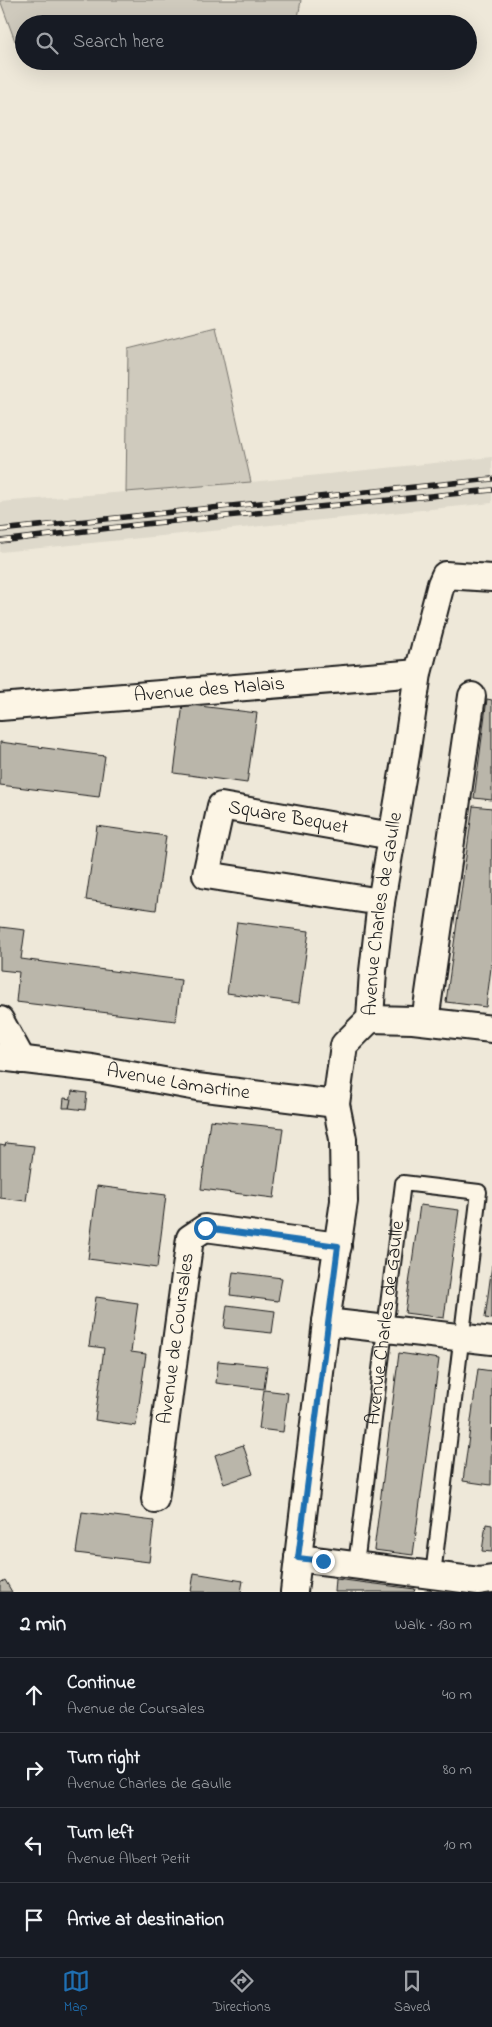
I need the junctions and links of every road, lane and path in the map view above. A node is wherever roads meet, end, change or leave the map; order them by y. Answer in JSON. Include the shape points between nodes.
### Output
{"nodes":[{"id":1,"x":492,"y":578,"type":"edge"},
{"id":2,"x":418,"y":673,"type":"junction"},
{"id":3,"x":472,"y":696,"type":"dead end"},
{"id":4,"x":0,"y":707,"type":"edge"},
{"id":5,"x":392,"y":836,"type":"junction"},
{"id":6,"x":381,"y":902,"type":"junction"},
{"id":7,"x":0,"y":1020,"type":"edge"},
{"id":8,"x":370,"y":1020,"type":"junction"},
{"id":9,"x":425,"y":1021,"type":"junction"},
{"id":10,"x":492,"y":1029,"type":"edge"},
{"id":11,"x":11,"y":1058,"type":"edge"},
{"id":12,"x":336,"y":1104,"type":"junction"},
{"id":13,"x":338,"y":1246,"type":"junction"},
{"id":14,"x":326,"y":1322,"type":"junction"},
{"id":15,"x":385,"y":1328,"type":"junction"},
{"id":16,"x":461,"y":1338,"type":"junction"},
{"id":17,"x":492,"y":1341,"type":"edge"},
{"id":18,"x":155,"y":1499,"type":"dead end"},
{"id":19,"x":298,"y":1558,"type":"junction"},
{"id":20,"x":356,"y":1565,"type":"junction"},
{"id":21,"x":433,"y":1575,"type":"junction"},
{"id":22,"x":492,"y":1579,"type":"edge"},
{"id":23,"x":294,"y":1592,"type":"edge"}],
"edges":[{"from":1,"to":2,"type":"street","name":"Avenue Charles de Gaulle","via":[[445,575]]},
{"from":2,"to":4,"type":"street","name":"Avenue des Malais"},
{"from":2,"to":5,"type":"street","name":"Avenue Charles de Gaulle"},
{"from":3,"to":9,"type":"street"},
{"from":5,"to":6,"type":"street","name":"Avenue Charles de Gaulle"},
{"from":5,"to":6,"type":"street","name":"Square Bequet","via":[[221,806],[206,875]]},
{"from":6,"to":8,"type":"street","name":"Avenue Charles de Gaulle"},
{"from":7,"to":11,"type":"street","name":"Avenue Lamartine"},
{"from":8,"to":9,"type":"street"},
{"from":8,"to":12,"type":"street","name":"Avenue Charles de Gaulle","via":[[344,1045]]},
{"from":9,"to":10,"type":"street"},
{"from":11,"to":12,"type":"street","name":"Avenue Lamartine"},
{"from":12,"to":13,"type":"street","name":"Avenue Charles de Gaulle","via":[[343,1139],[344,1201]]},
{"from":13,"to":14,"type":"street","name":"Avenue Charles de Gaulle"},
{"from":13,"to":18,"type":"street","name":"Avenue de Coursales","via":[[205,1228],[190,1238]]},
{"from":14,"to":15,"type":"street"},
{"from":14,"to":19,"type":"street","name":"Avenue Charles de Gaulle"},
{"from":15,"to":16,"type":"street"},
{"from":15,"to":16,"type":"lane","name":"Avenue Charles de Gaulle","via":[[403,1183],[479,1192]]},
{"from":15,"to":20,"type":"lane","name":"Avenue Charles de Gaulle"},
{"from":16,"to":17,"type":"street"},
{"from":16,"to":21,"type":"lane","name":"Avenue Charles de Gaulle"},
{"from":19,"to":20,"type":"street"},
{"from":19,"to":23,"type":"street","name":"Avenue Charles de Gaulle"},
{"from":20,"to":21,"type":"street"},
{"from":21,"to":22,"type":"street","via":[[479,1581]]}]}
